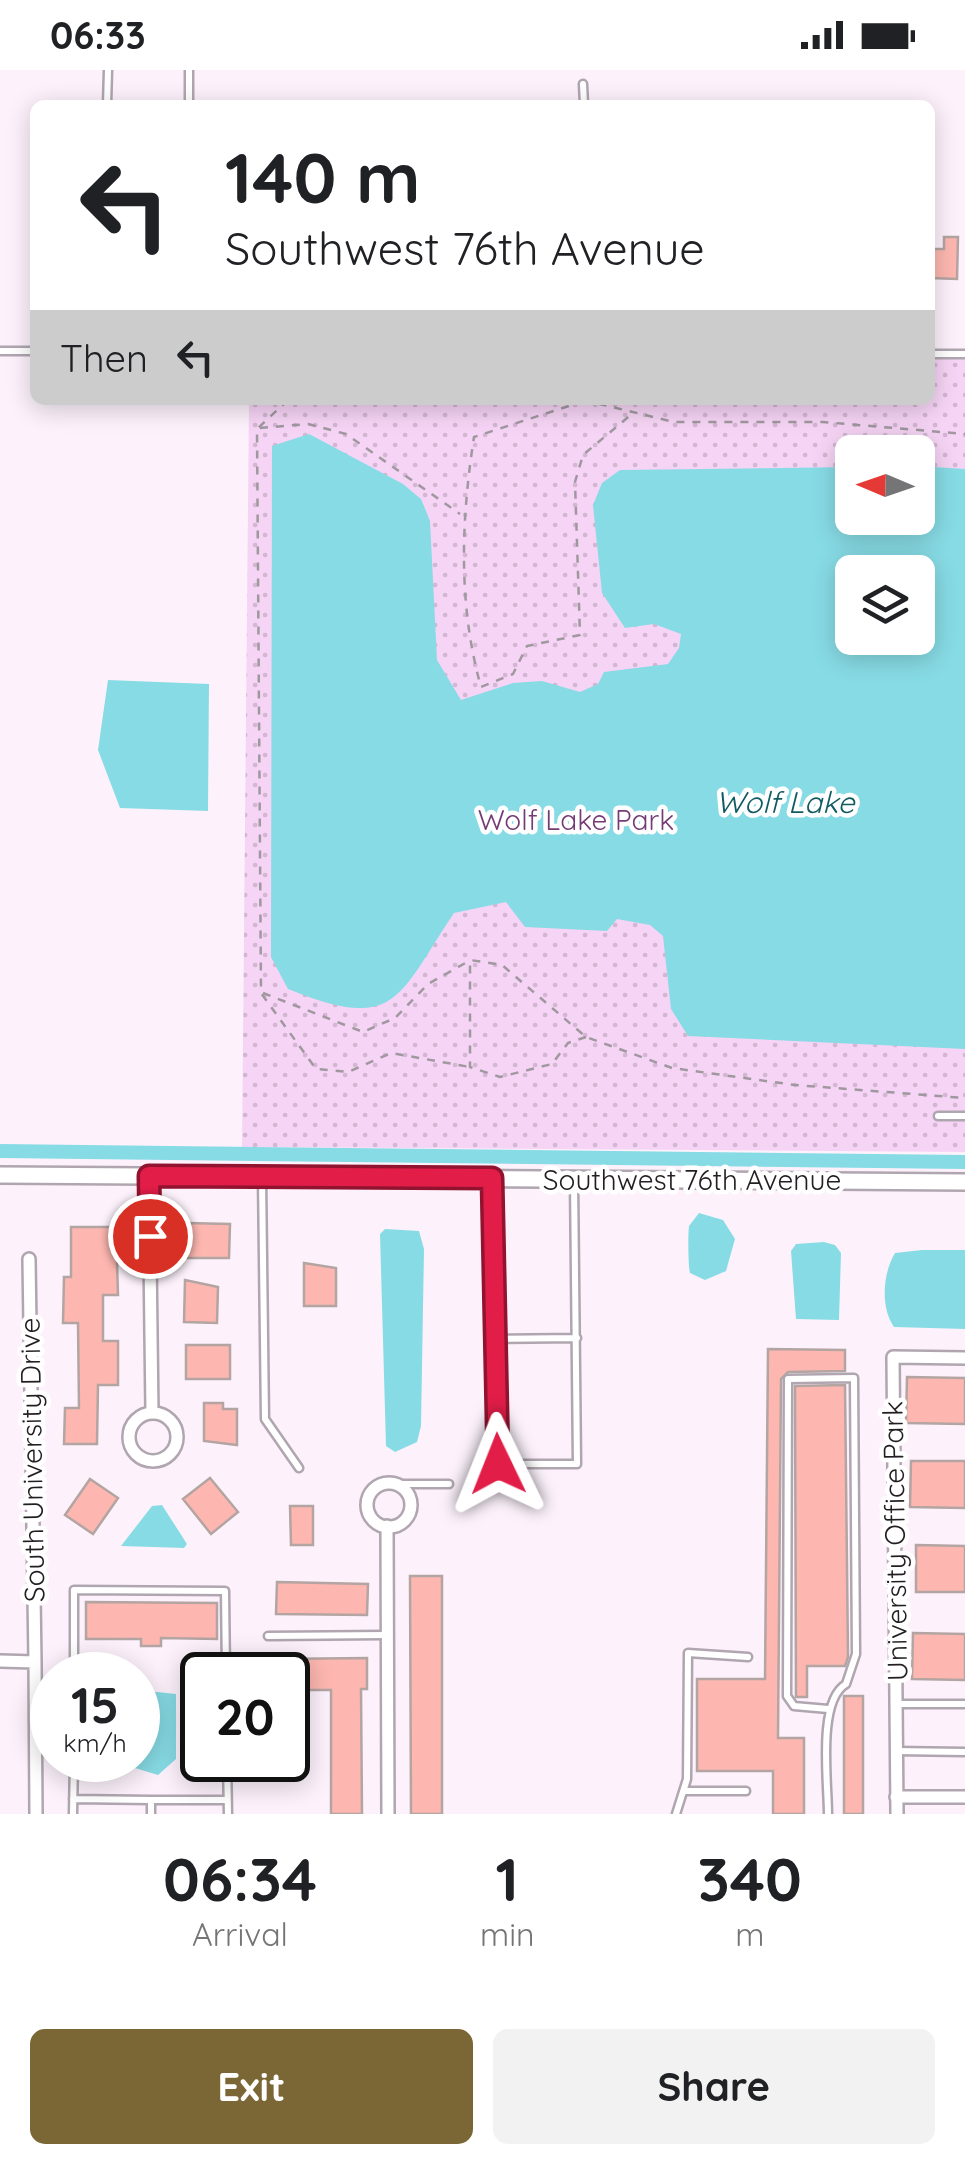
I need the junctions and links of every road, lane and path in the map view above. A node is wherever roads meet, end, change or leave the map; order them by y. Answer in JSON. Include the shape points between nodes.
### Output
{"nodes":[{"id":1,"x":108,"y":70,"type":"edge"},
{"id":2,"x":189,"y":70,"type":"edge"},
{"id":3,"x":583,"y":84,"type":"dead end"},
{"id":4,"x":108,"y":100,"type":"edge"},
{"id":5,"x":189,"y":100,"type":"edge"},
{"id":6,"x":584,"y":100,"type":"edge"},
{"id":7,"x":0,"y":351,"type":"edge"},
{"id":8,"x":30,"y":351,"type":"edge"},
{"id":9,"x":935,"y":354,"type":"edge"},
{"id":10,"x":965,"y":354,"type":"edge"},
{"id":11,"x":283,"y":405,"type":"edge"},
{"id":12,"x":569,"y":405,"type":"edge"},
{"id":13,"x":602,"y":405,"type":"edge"},
{"id":14,"x":633,"y":413,"type":"junction"},
{"id":15,"x":257,"y":429,"type":"junction"},
{"id":16,"x":965,"y":434,"type":"edge"},
{"id":17,"x":462,"y":514,"type":"junction"},
{"id":18,"x":470,"y":960,"type":"junction"},
{"id":19,"x":262,"y":992,"type":"junction"},
{"id":20,"x":586,"y":1037,"type":"junction"},
{"id":21,"x":470,"y":1067,"type":"junction"},
{"id":22,"x":965,"y":1098,"type":"edge"},
{"id":23,"x":938,"y":1116,"type":"dead end"},
{"id":24,"x":965,"y":1116,"type":"edge"},
{"id":25,"x":0,"y":1175,"type":"edge"},
{"id":26,"x":149,"y":1176,"type":"junction"},
{"id":27,"x":262,"y":1176,"type":"junction"},
{"id":28,"x":492,"y":1178,"type":"junction"},
{"id":29,"x":574,"y":1179,"type":"junction"},
{"id":30,"x":965,"y":1182,"type":"edge"},
{"id":31,"x":30,"y":1259,"type":"dead end"},
{"id":32,"x":577,"y":1338,"type":"junction"},
{"id":33,"x":494,"y":1339,"type":"junction"},
{"id":34,"x":965,"y":1358,"type":"edge"},
{"id":35,"x":152,"y":1413,"type":"junction"},
{"id":36,"x":298,"y":1468,"type":"dead end"},
{"id":37,"x":397,"y":1484,"type":"junction"},
{"id":38,"x":449,"y":1484,"type":"dead end"},
{"id":39,"x":387,"y":1526,"type":"junction"},
{"id":40,"x":387,"y":1635,"type":"junction"},
{"id":41,"x":268,"y":1636,"type":"dead end"},
{"id":42,"x":36,"y":1652,"type":"edge"},
{"id":43,"x":74,"y":1652,"type":"edge"},
{"id":44,"x":226,"y":1652,"type":"edge"},
{"id":45,"x":748,"y":1657,"type":"dead end"},
{"id":46,"x":0,"y":1661,"type":"edge"},
{"id":47,"x":30,"y":1662,"type":"edge"},
{"id":48,"x":896,"y":1704,"type":"junction"},
{"id":49,"x":965,"y":1704,"type":"edge"},
{"id":50,"x":828,"y":1709,"type":"junction"},
{"id":51,"x":894,"y":1751,"type":"junction"},
{"id":52,"x":965,"y":1752,"type":"edge"},
{"id":53,"x":36,"y":1782,"type":"edge"},
{"id":54,"x":74,"y":1782,"type":"edge"},
{"id":55,"x":228,"y":1782,"type":"edge"},
{"id":56,"x":684,"y":1791,"type":"junction"},
{"id":57,"x":746,"y":1792,"type":"dead end"},
{"id":58,"x":965,"y":1796,"type":"edge"},
{"id":59,"x":896,"y":1797,"type":"junction"},
{"id":60,"x":74,"y":1799,"type":"junction"},
{"id":61,"x":151,"y":1800,"type":"junction"},
{"id":62,"x":228,"y":1800,"type":"junction"},
{"id":63,"x":36,"y":1814,"type":"edge"},
{"id":64,"x":74,"y":1814,"type":"edge"},
{"id":65,"x":151,"y":1814,"type":"edge"},
{"id":66,"x":228,"y":1814,"type":"edge"},
{"id":67,"x":388,"y":1814,"type":"edge"},
{"id":68,"x":676,"y":1814,"type":"edge"},
{"id":69,"x":828,"y":1814,"type":"edge"},
{"id":70,"x":894,"y":1814,"type":"edge"}],
"edges":[{"from":1,"to":4,"type":"lane"},
{"from":2,"to":5,"type":"lane"},
{"from":3,"to":6,"type":"lane"},
{"from":7,"to":8,"type":"lane"},
{"from":9,"to":10,"type":"lane"},
{"from":11,"to":15,"type":"path"},
{"from":12,"to":17,"type":"path","via":[[474,438]]},
{"from":13,"to":14,"type":"path"},
{"from":14,"to":16,"type":"path","via":[[674,422],[822,422]]},
{"from":14,"to":17,"type":"path","via":[[583,455],[575,482],[580,636],[527,646],[513,674],[481,687],[469,645]]},
{"from":15,"to":17,"type":"path","via":[[308,424],[346,434]]},
{"from":15,"to":19,"type":"path"},
{"from":18,"to":19,"type":"path","via":[[428,984],[396,1018],[364,1032]]},
{"from":18,"to":20,"type":"path","via":[[502,965]]},
{"from":18,"to":21,"type":"path"},
{"from":19,"to":21,"type":"path","via":[[316,1069],[348,1072],[391,1053]]},
{"from":20,"to":21,"type":"path","via":[[568,1042],[552,1064],[500,1077]]},
{"from":20,"to":22,"type":"path","via":[[672,1068],[795,1086]]},
{"from":23,"to":24,"type":"lane"},
{"from":25,"to":26,"type":"street","name":"Southwest 76th Avenue"},
{"from":26,"to":27,"type":"street","name":"Southwest 76th Avenue"},
{"from":26,"to":35,"type":"street"},
{"from":27,"to":28,"type":"street","name":"Southwest 76th Avenue"},
{"from":27,"to":36,"type":"lane","via":[[265,1419]]},
{"from":28,"to":29,"type":"street","name":"Southwest 76th Avenue"},
{"from":28,"to":33,"type":"lane"},
{"from":29,"to":30,"type":"street","name":"Southwest 76th Avenue"},
{"from":29,"to":32,"type":"lane"},
{"from":31,"to":42,"type":"street","name":"South University Drive"},
{"from":32,"to":33,"type":"lane"},
{"from":32,"to":33,"type":"lane","via":[[578,1464],[498,1464]]},
{"from":34,"to":48,"type":"street","name":"University Office Park","via":[[893,1357]]},
{"from":35,"to":35,"type":"street","via":[[137,1419],[129,1442],[138,1456],[154,1461],[174,1448],[176,1432],[167,1418]]},
{"from":37,"to":38,"type":"lane"},
{"from":37,"to":39,"type":"street","via":[[408,1494],[409,1513]]},
{"from":37,"to":39,"type":"street","via":[[382,1484],[368,1500],[374,1520]]},
{"from":39,"to":40,"type":"street"},
{"from":40,"to":41,"type":"lane"},
{"from":40,"to":67,"type":"street"},
{"from":43,"to":44,"type":"lane","via":[[74,1590],[93,1590],[225,1591]]},
{"from":45,"to":56,"type":"lane","via":[[688,1653]]},
{"from":46,"to":47,"type":"street"},
{"from":48,"to":49,"type":"lane"},
{"from":48,"to":51,"type":"street","name":"University Office Park"},
{"from":50,"to":50,"type":"lane","via":[[856,1654],[854,1378],[788,1379],[787,1696],[794,1706]]},
{"from":50,"to":69,"type":"lane"},
{"from":51,"to":52,"type":"lane"},
{"from":51,"to":59,"type":"street","name":"University Office Park"},
{"from":53,"to":63,"type":"street","name":"South University Drive"},
{"from":54,"to":60,"type":"lane"},
{"from":55,"to":62,"type":"lane"},
{"from":56,"to":57,"type":"lane"},
{"from":56,"to":68,"type":"lane"},
{"from":58,"to":59,"type":"street"},
{"from":59,"to":70,"type":"street","name":"University Office Park"},
{"from":60,"to":61,"type":"lane"},
{"from":60,"to":64,"type":"lane"},
{"from":61,"to":62,"type":"lane"},
{"from":61,"to":65,"type":"lane"},
{"from":62,"to":66,"type":"lane"}]}
